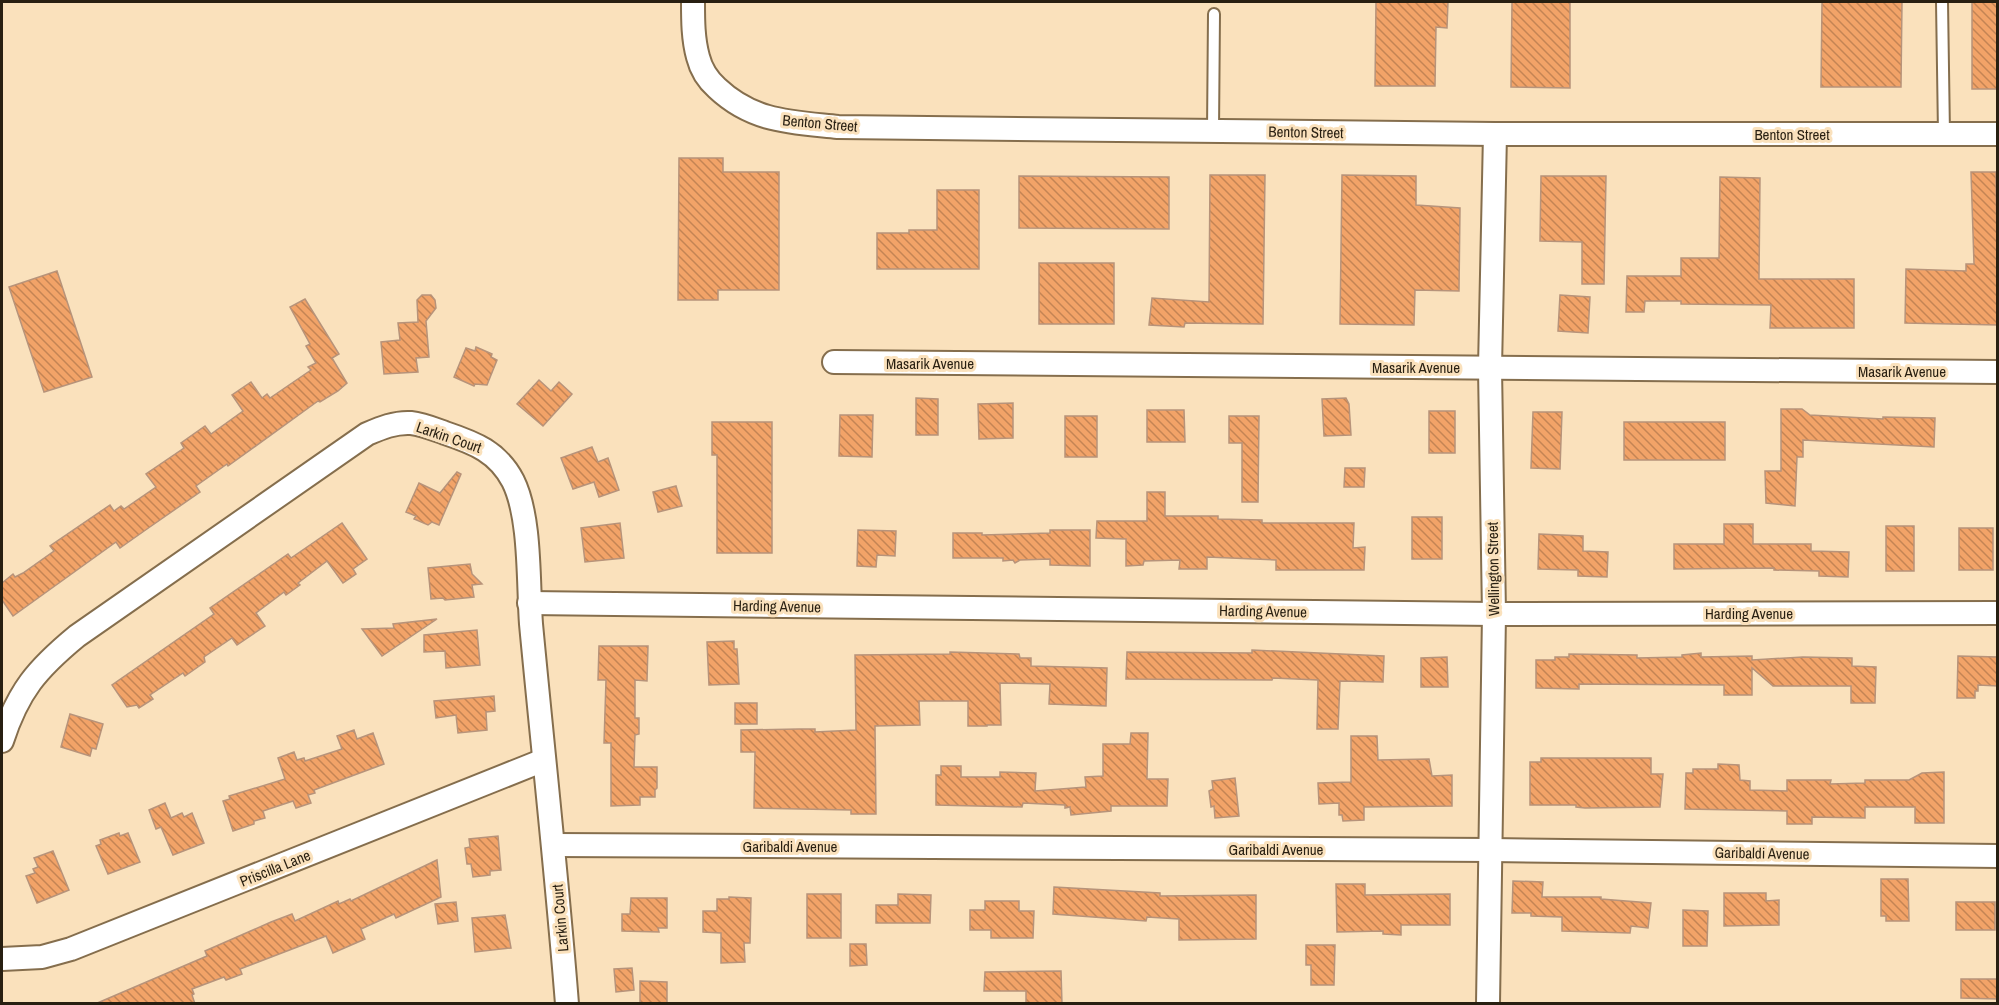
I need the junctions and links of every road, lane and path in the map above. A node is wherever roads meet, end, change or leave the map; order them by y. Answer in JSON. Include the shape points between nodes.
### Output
{"nodes":[{"id":1,"x":693,"y":2,"type":"edge"},
{"id":2,"x":1942,"y":2,"type":"edge"},
{"id":3,"x":1214,"y":14,"type":"dead end"},
{"id":4,"x":1213,"y":131,"type":"junction"},
{"id":5,"x":1495,"y":134,"type":"junction"},
{"id":6,"x":1944,"y":134,"type":"junction"},
{"id":7,"x":1998,"y":134,"type":"edge"},
{"id":8,"x":834,"y":362,"type":"dead end"},
{"id":9,"x":1490,"y":368,"type":"junction"},
{"id":10,"x":1998,"y":372,"type":"edge"},
{"id":11,"x":530,"y":603,"type":"junction"},
{"id":12,"x":1998,"y":613,"type":"edge"},
{"id":13,"x":1494,"y":614,"type":"junction"},
{"id":14,"x":2,"y":741,"type":"edge"},
{"id":15,"x":544,"y":760,"type":"junction"},
{"id":16,"x":554,"y":845,"type":"junction"},
{"id":17,"x":1491,"y":850,"type":"junction"},
{"id":18,"x":1998,"y":855,"type":"edge"},
{"id":19,"x":2,"y":959,"type":"edge"},
{"id":20,"x":567,"y":1004,"type":"edge"},
{"id":21,"x":1488,"y":1004,"type":"edge"}],
"edges":[{"from":1,"to":4,"type":"street","name":"Benton Street","via":[[698,60],[708,79],[730,101],[758,116],[838,127]]},
{"from":2,"to":6,"type":"lane"},
{"from":3,"to":4,"type":"lane"},
{"from":4,"to":5,"type":"street","name":"Benton Street"},
{"from":5,"to":6,"type":"street","name":"Benton Street"},
{"from":5,"to":9,"type":"street","name":"Wellington Street"},
{"from":6,"to":7,"type":"street","name":"Benton Street"},
{"from":8,"to":9,"type":"street","name":"Masarik Avenue"},
{"from":9,"to":10,"type":"street","name":"Masarik Avenue"},
{"from":9,"to":13,"type":"street","name":"Wellington Street"},
{"from":11,"to":13,"type":"street","name":"Harding Avenue"},
{"from":11,"to":14,"type":"street","name":"Larkin Court","via":[[524,513],[504,466],[484,448],[430,428],[412,423],[383,427],[357,441],[51,657],[20,695]]},
{"from":11,"to":15,"type":"street","name":"Larkin Court"},
{"from":12,"to":13,"type":"street","name":"Harding Avenue"},
{"from":13,"to":17,"type":"street","name":"Wellington Street"},
{"from":15,"to":16,"type":"street","name":"Larkin Court"},
{"from":15,"to":19,"type":"street","name":"Priscilla Lane","via":[[63,952],[29,959]]},
{"from":16,"to":17,"type":"street","name":"Garibaldi Avenue"},
{"from":16,"to":20,"type":"street","name":"Larkin Court"},
{"from":17,"to":18,"type":"street","name":"Garibaldi Avenue"},
{"from":17,"to":21,"type":"street","name":"Wellington Street"}]}
